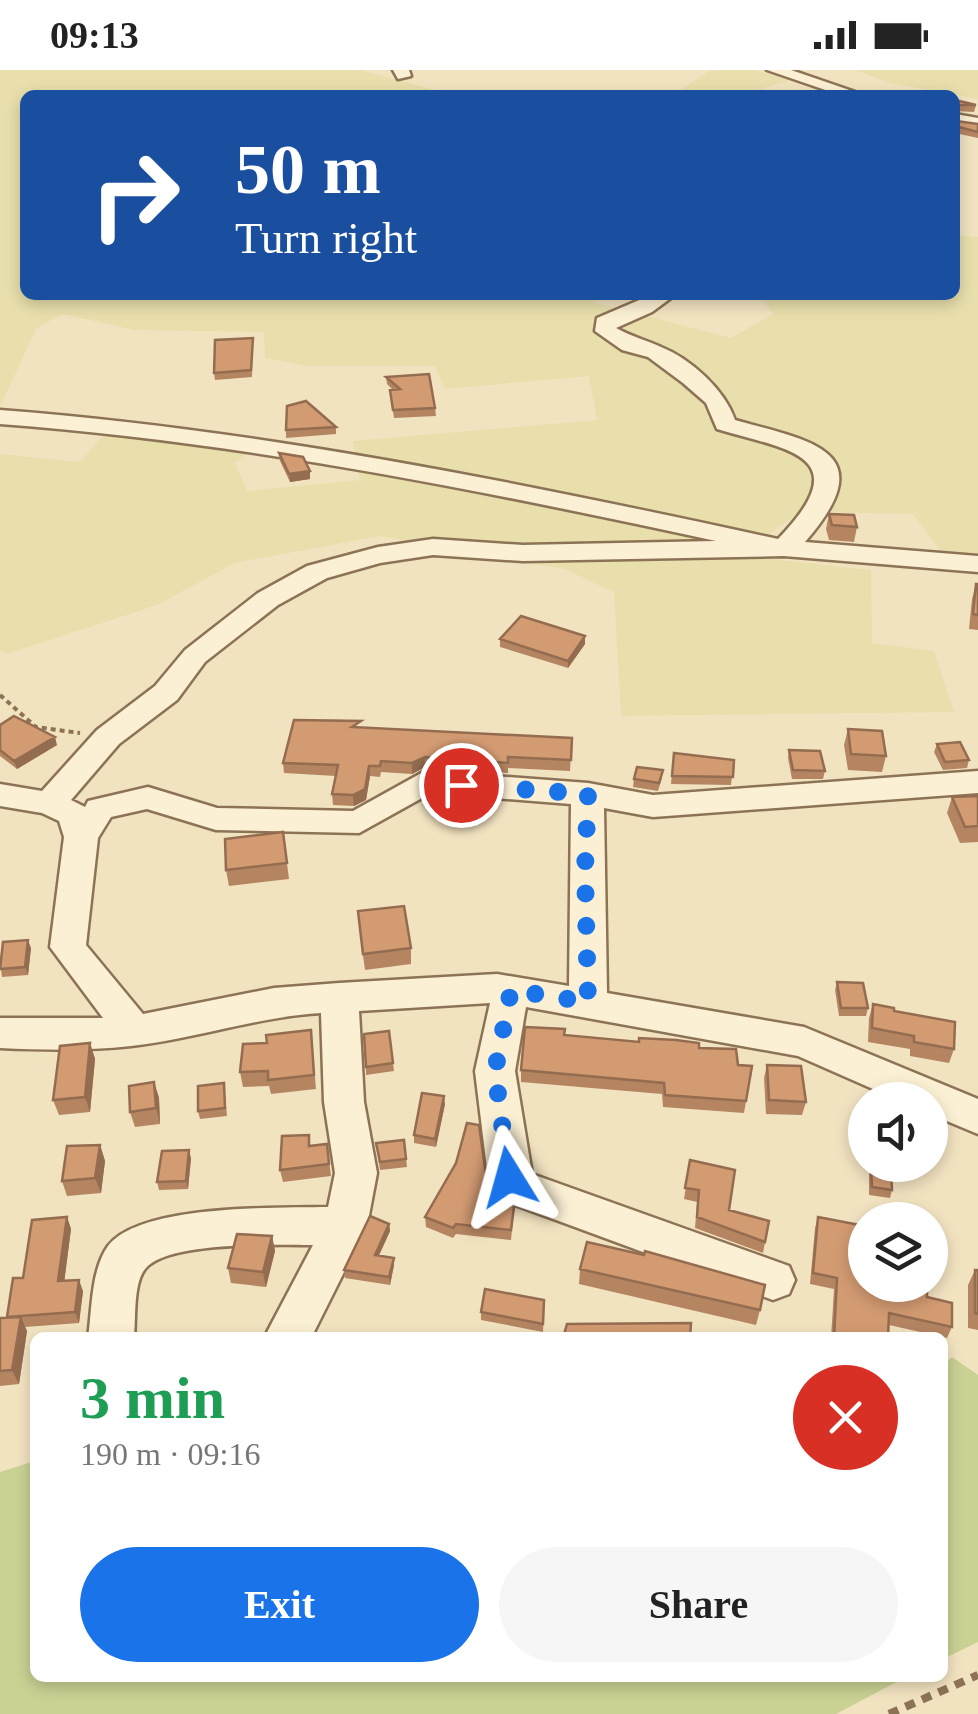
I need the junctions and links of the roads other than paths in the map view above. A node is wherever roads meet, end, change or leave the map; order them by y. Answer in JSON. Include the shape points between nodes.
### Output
{"nodes":[{"id":1,"x":775,"y":70,"type":"edge"},
{"id":2,"x":840,"y":90,"type":"edge"},
{"id":3,"x":658,"y":300,"type":"edge"},
{"id":4,"x":0,"y":418,"type":"edge"},
{"id":5,"x":784,"y":548,"type":"junction"},
{"id":6,"x":978,"y":564,"type":"edge"},
{"id":7,"x":978,"y":782,"type":"edge"},
{"id":8,"x":588,"y":794,"type":"junction"},
{"id":9,"x":0,"y":795,"type":"edge"},
{"id":10,"x":50,"y":803,"type":"junction"},
{"id":11,"x":81,"y":836,"type":"junction"},
{"id":12,"x":511,"y":990,"type":"junction"},
{"id":13,"x":339,"y":998,"type":"junction"},
{"id":14,"x":588,"y":1002,"type":"junction"},
{"id":15,"x":134,"y":1031,"type":"junction"},
{"id":16,"x":0,"y":1034,"type":"edge"},
{"id":17,"x":978,"y":1117,"type":"edge"},
{"id":18,"x":345,"y":1226,"type":"junction"},
{"id":19,"x":773,"y":1280,"type":"dead end"},
{"id":20,"x":112,"y":1332,"type":"edge"},
{"id":21,"x":289,"y":1332,"type":"edge"}],
"edges":[{"from":1,"to":2,"type":"street"},
{"from":3,"to":5,"type":"street","via":[[605,322],[606,331],[656,352],[691,378],[717,400],[726,424],[808,448],[822,466],[826,488],[818,512]]},
{"from":4,"to":5,"type":"street","via":[[133,427],[484,483]]},
{"from":5,"to":6,"type":"street"},
{"from":5,"to":10,"type":"street","via":[[522,552],[433,546],[317,572],[195,656],[166,693],[108,737]]},
{"from":7,"to":8,"type":"street","via":[[653,806]]},
{"from":8,"to":11,"type":"street","via":[[425,782],[359,822],[216,819],[148,798],[100,809]]},
{"from":8,"to":14,"type":"street"},
{"from":9,"to":10,"type":"street"},
{"from":10,"to":11,"type":"street","via":[[74,815]]},
{"from":11,"to":15,"type":"street","via":[[68,947]]},
{"from":12,"to":13,"type":"street"},
{"from":12,"to":14,"type":"street"},
{"from":12,"to":19,"type":"street","via":[[495,1071],[509,1177],[517,1187]]},
{"from":13,"to":15,"type":"street","via":[[274,1002]]},
{"from":13,"to":18,"type":"street","via":[[344,1102],[356,1174]]},
{"from":14,"to":17,"type":"street","via":[[804,1042]]},
{"from":15,"to":16,"type":"street"},
{"from":18,"to":20,"type":"street","via":[[230,1228],[166,1236],[137,1248],[124,1260]]},
{"from":18,"to":21,"type":"street"}]}
